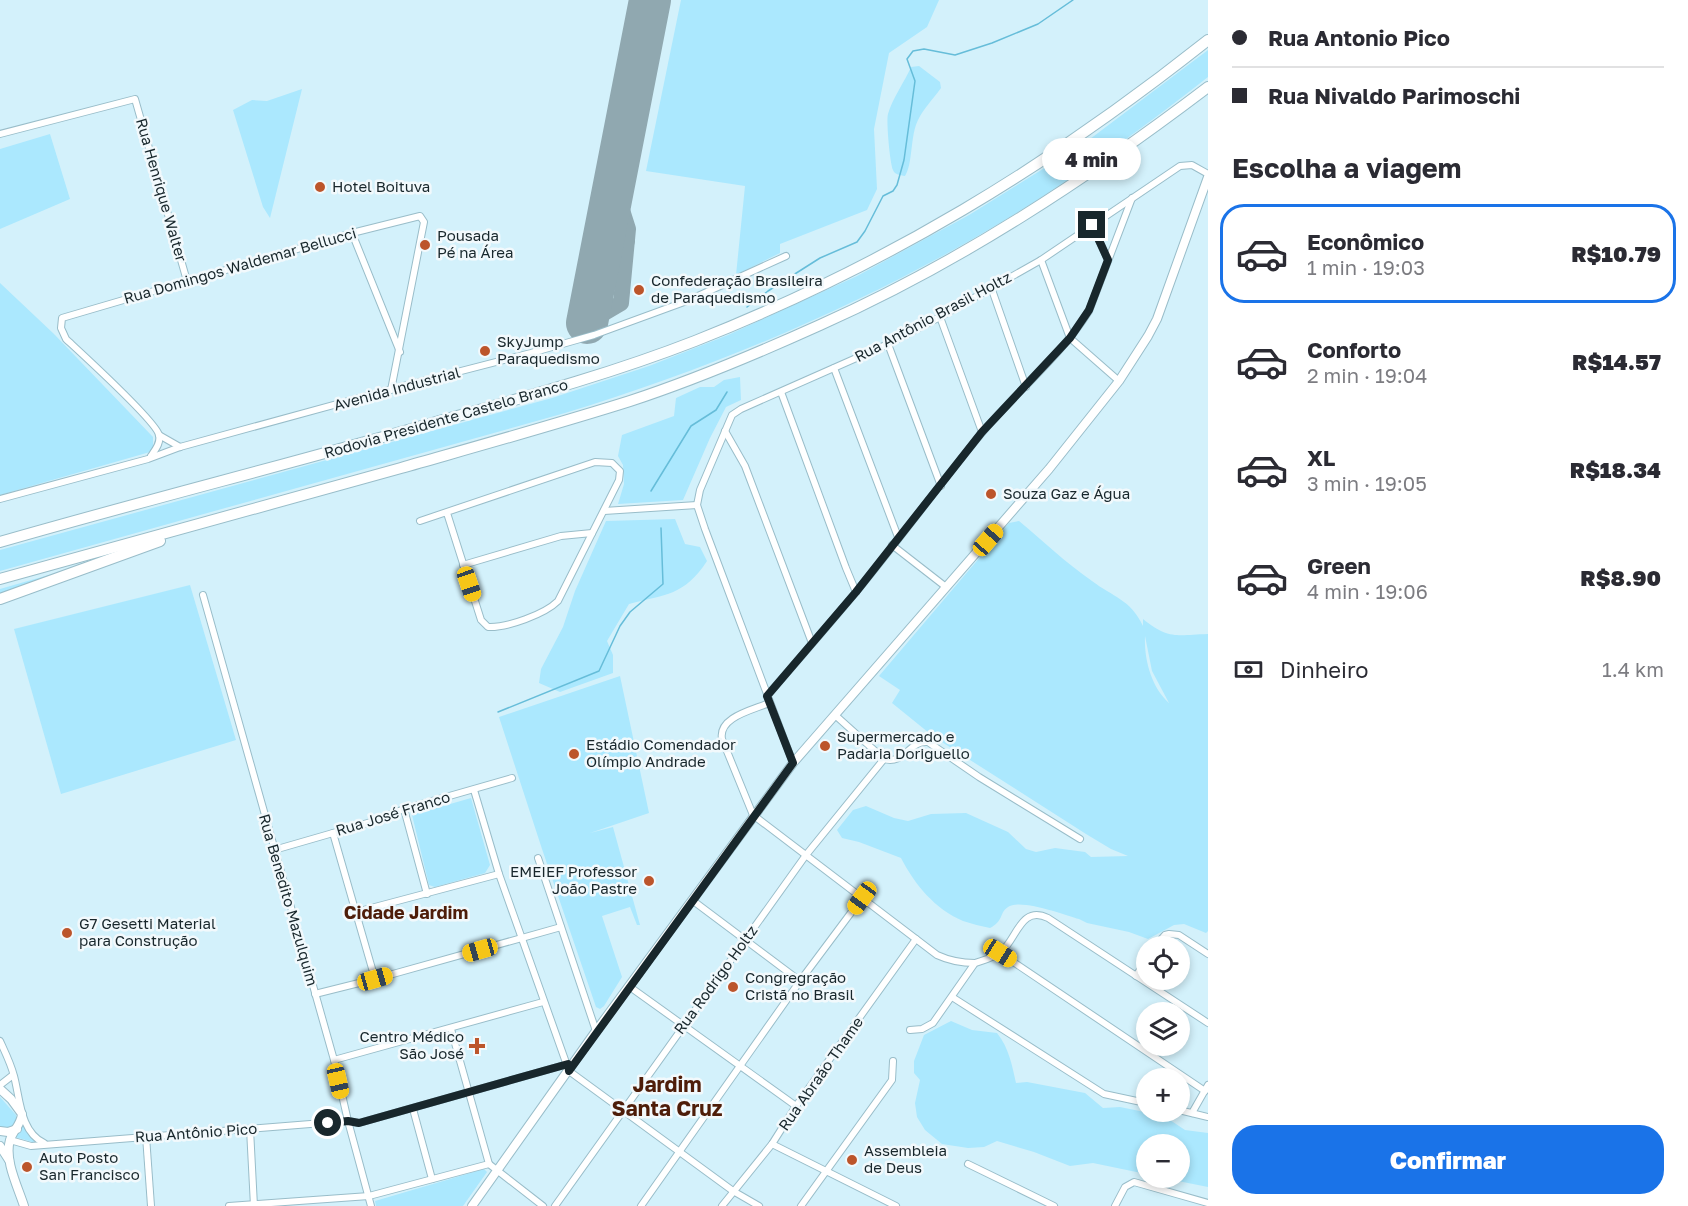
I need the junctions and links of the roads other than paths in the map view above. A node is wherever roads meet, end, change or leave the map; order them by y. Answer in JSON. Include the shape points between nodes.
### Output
{"nodes":[{"id":1,"x":1208,"y":40,"type":"edge"},
{"id":2,"x":1208,"y":87,"type":"edge"},
{"id":3,"x":0,"y":134,"type":"edge"},
{"id":4,"x":1207,"y":180,"type":"edge"},
{"id":5,"x":1132,"y":198,"type":"junction"},
{"id":6,"x":1092,"y":225,"type":"junction"},
{"id":7,"x":352,"y":233,"type":"junction"},
{"id":8,"x":786,"y":256,"type":"dead end"},
{"id":9,"x":1041,"y":260,"type":"junction"},
{"id":10,"x":1108,"y":260,"type":"junction"},
{"id":11,"x":187,"y":281,"type":"junction"},
{"id":12,"x":991,"y":287,"type":"junction"},
{"id":13,"x":940,"y":317,"type":"junction"},
{"id":14,"x":1070,"y":338,"type":"junction"},
{"id":15,"x":888,"y":344,"type":"junction"},
{"id":16,"x":399,"y":352,"type":"junction"},
{"id":17,"x":834,"y":368,"type":"junction"},
{"id":18,"x":1119,"y":381,"type":"junction"},
{"id":19,"x":1026,"y":387,"type":"junction"},
{"id":20,"x":391,"y":390,"type":"junction"},
{"id":21,"x":780,"y":392,"type":"junction"},
{"id":22,"x":725,"y":431,"type":"junction"},
{"id":23,"x":982,"y":432,"type":"junction"},
{"id":24,"x":159,"y":435,"type":"junction"},
{"id":25,"x":180,"y":447,"type":"junction"},
{"id":26,"x":148,"y":459,"type":"junction"},
{"id":27,"x":941,"y":486,"type":"junction"},
{"id":28,"x":0,"y":499,"type":"edge"},
{"id":29,"x":697,"y":505,"type":"junction"},
{"id":30,"x":604,"y":511,"type":"junction"},
{"id":31,"x":447,"y":513,"type":"junction"},
{"id":32,"x":223,"y":518,"type":"junction"},
{"id":33,"x":420,"y":521,"type":"dead end"},
{"id":34,"x":592,"y":533,"type":"junction"},
{"id":35,"x":898,"y":537,"type":"junction"},
{"id":36,"x":0,"y":541,"type":"edge"},
{"id":37,"x":892,"y":545,"type":"junction"},
{"id":38,"x":463,"y":566,"type":"junction"},
{"id":39,"x":0,"y":579,"type":"edge"},
{"id":40,"x":946,"y":587,"type":"junction"},
{"id":41,"x":856,"y":592,"type":"junction"},
{"id":42,"x":203,"y":595,"type":"dead end"},
{"id":43,"x":0,"y":599,"type":"edge"},
{"id":44,"x":812,"y":643,"type":"junction"},
{"id":45,"x":768,"y":699,"type":"junction"},
{"id":46,"x":835,"y":715,"type":"junction"},
{"id":47,"x":884,"y":759,"type":"junction"},
{"id":48,"x":793,"y":763,"type":"junction"},
{"id":49,"x":512,"y":778,"type":"dead end"},
{"id":50,"x":474,"y":790,"type":"junction"},
{"id":51,"x":404,"y":809,"type":"junction"},
{"id":52,"x":753,"y":815,"type":"junction"},
{"id":53,"x":333,"y":833,"type":"junction"},
{"id":54,"x":1080,"y":839,"type":"dead end"},
{"id":55,"x":274,"y":850,"type":"junction"},
{"id":56,"x":806,"y":855,"type":"junction"},
{"id":57,"x":538,"y":858,"type":"dead end"},
{"id":58,"x":498,"y":874,"type":"junction"},
{"id":59,"x":427,"y":894,"type":"junction"},
{"id":60,"x":862,"y":898,"type":"junction"},
{"id":61,"x":692,"y":900,"type":"junction"},
{"id":62,"x":356,"y":912,"type":"junction"},
{"id":63,"x":561,"y":927,"type":"junction"},
{"id":64,"x":522,"y":938,"type":"junction"},
{"id":65,"x":745,"y":939,"type":"junction"},
{"id":66,"x":916,"y":939,"type":"junction"},
{"id":67,"x":1190,"y":943,"type":"edge"},
{"id":68,"x":1000,"y":953,"type":"junction"},
{"id":69,"x":1208,"y":954,"type":"edge"},
{"id":70,"x":975,"y":963,"type":"junction"},
{"id":71,"x":1136,"y":976,"type":"edge"},
{"id":72,"x":375,"y":979,"type":"junction"},
{"id":73,"x":800,"y":981,"type":"junction"},
{"id":74,"x":630,"y":987,"type":"junction"},
{"id":75,"x":1157,"y":990,"type":"edge"},
{"id":76,"x":315,"y":994,"type":"junction"},
{"id":77,"x":952,"y":997,"type":"junction"},
{"id":78,"x":543,"y":1002,"type":"junction"},
{"id":79,"x":1208,"y":1023,"type":"edge"},
{"id":80,"x":684,"y":1025,"type":"junction"},
{"id":81,"x":451,"y":1029,"type":"junction"},
{"id":82,"x":910,"y":1030,"type":"dead end"},
{"id":83,"x":596,"y":1031,"type":"junction"},
{"id":84,"x":0,"y":1041,"type":"edge"},
{"id":85,"x":334,"y":1060,"type":"junction"},
{"id":86,"x":893,"y":1061,"type":"dead end"},
{"id":87,"x":740,"y":1066,"type":"junction"},
{"id":88,"x":568,"y":1068,"type":"junction"},
{"id":89,"x":14,"y":1075,"type":"junction"},
{"id":90,"x":0,"y":1087,"type":"edge"},
{"id":91,"x":1206,"y":1088,"type":"edge"},
{"id":92,"x":470,"y":1093,"type":"junction"},
{"id":93,"x":1136,"y":1101,"type":"edge"},
{"id":94,"x":796,"y":1106,"type":"junction"},
{"id":95,"x":413,"y":1109,"type":"junction"},
{"id":96,"x":624,"y":1109,"type":"junction"},
{"id":97,"x":1192,"y":1113,"type":"joint"},
{"id":98,"x":22,"y":1114,"type":"junction"},
{"id":99,"x":1208,"y":1117,"type":"edge"},
{"id":100,"x":348,"y":1121,"type":"junction"},
{"id":101,"x":18,"y":1128,"type":"junction"},
{"id":102,"x":250,"y":1129,"type":"junction"},
{"id":103,"x":0,"y":1132,"type":"edge"},
{"id":104,"x":146,"y":1136,"type":"junction"},
{"id":105,"x":10,"y":1140,"type":"junction"},
{"id":106,"x":45,"y":1143,"type":"junction"},
{"id":107,"x":772,"y":1144,"type":"junction"},
{"id":108,"x":0,"y":1146,"type":"edge"},
{"id":109,"x":680,"y":1151,"type":"junction"},
{"id":110,"x":11,"y":1163,"type":"junction"},
{"id":111,"x":489,"y":1164,"type":"junction"},
{"id":112,"x":968,"y":1164,"type":"dead end"},
{"id":113,"x":497,"y":1171,"type":"junction"},
{"id":114,"x":826,"y":1172,"type":"junction"},
{"id":115,"x":432,"y":1179,"type":"junction"},
{"id":116,"x":733,"y":1191,"type":"junction"},
{"id":117,"x":369,"y":1196,"type":"junction"},
{"id":118,"x":1208,"y":1203,"type":"edge"},
{"id":119,"x":254,"y":1205,"type":"edge"},
{"id":120,"x":24,"y":1206,"type":"edge"},
{"id":121,"x":151,"y":1206,"type":"edge"},
{"id":122,"x":229,"y":1206,"type":"edge"},
{"id":123,"x":371,"y":1206,"type":"edge"},
{"id":124,"x":472,"y":1206,"type":"edge"},
{"id":125,"x":543,"y":1206,"type":"edge"},
{"id":126,"x":555,"y":1206,"type":"edge"},
{"id":127,"x":641,"y":1206,"type":"edge"},
{"id":128,"x":722,"y":1206,"type":"edge"},
{"id":129,"x":759,"y":1206,"type":"edge"},
{"id":130,"x":801,"y":1206,"type":"edge"},
{"id":131,"x":896,"y":1206,"type":"edge"},
{"id":132,"x":1054,"y":1206,"type":"edge"},
{"id":133,"x":1115,"y":1206,"type":"edge"}],
"edges":[{"from":1,"to":36,"type":"highway","name":"Rodovia Presidente Castelo Branco","via":[[1092,128],[985,198],[849,272],[740,322],[551,390]]},
{"from":2,"to":32,"type":"highway","via":[[1059,194],[922,274],[821,325],[632,400]]},
{"from":3,"to":11,"type":"street","name":"Rua Henrique Walter","via":[[135,99]]},
{"from":4,"to":5,"type":"street","name":"Rua Antônio Brasil Holtz","via":[[1192,165],[1180,166]]},
{"from":4,"to":18,"type":"main road","via":[[1157,319]]},
{"from":5,"to":6,"type":"street","name":"Rua Antônio Brasil Holtz"},
{"from":5,"to":10,"type":"street"},
{"from":6,"to":9,"type":"street","name":"Rua Antônio Brasil Holtz"},
{"from":6,"to":10,"type":"street"},
{"from":7,"to":11,"type":"street","name":"Rua Domingos Waldemar Bellucci"},
{"from":7,"to":16,"type":"street"},
{"from":7,"to":16,"type":"street","name":"Rua Domingos Waldemar Bellucci","via":[[421,217],[424,222]]},
{"from":8,"to":20,"type":"street","name":"Avenida Industrial","via":[[687,301],[594,335]]},
{"from":9,"to":12,"type":"street","name":"Rua Antônio Brasil Holtz"},
{"from":9,"to":14,"type":"street"},
{"from":10,"to":14,"type":"street","via":[[1089,310]]},
{"from":11,"to":24,"type":"street","name":"Rua Domingos Waldemar Bellucci","via":[[61,319],[66,339],[138,409]]},
{"from":12,"to":13,"type":"street","name":"Rua Antônio Brasil Holtz"},
{"from":12,"to":19,"type":"street"},
{"from":13,"to":15,"type":"street","name":"Rua Antônio Brasil Holtz"},
{"from":13,"to":23,"type":"street"},
{"from":14,"to":18,"type":"street"},
{"from":14,"to":19,"type":"street"},
{"from":15,"to":17,"type":"street","name":"Rua Antônio Brasil Holtz"},
{"from":15,"to":27,"type":"street"},
{"from":16,"to":20,"type":"street"},
{"from":17,"to":21,"type":"street","name":"Rua Antônio Brasil Holtz"},
{"from":17,"to":35,"type":"street"},
{"from":18,"to":40,"type":"main road","via":[[1044,476]]},
{"from":19,"to":23,"type":"street"},
{"from":20,"to":25,"type":"street","name":"Avenida Industrial"},
{"from":21,"to":22,"type":"street","name":"Rua Antônio Brasil Holtz","via":[[736,412]]},
{"from":21,"to":41,"type":"street"},
{"from":22,"to":29,"type":"street","name":"Rua Antônio Brasil Holtz"},
{"from":22,"to":44,"type":"street","via":[[745,466]]},
{"from":23,"to":27,"type":"street"},
{"from":24,"to":25,"type":"street"},
{"from":24,"to":26,"type":"street"},
{"from":25,"to":26,"type":"street","name":"Avenida Industrial"},
{"from":26,"to":28,"type":"street","name":"Avenida Industrial"},
{"from":27,"to":35,"type":"street"},
{"from":29,"to":30,"type":"street"},
{"from":29,"to":45,"type":"street"},
{"from":30,"to":31,"type":"street","via":[[620,474],[615,464],[608,461],[595,462]]},
{"from":30,"to":34,"type":"street"},
{"from":31,"to":33,"type":"street"},
{"from":31,"to":38,"type":"street"},
{"from":32,"to":39,"type":"highway"},
{"from":32,"to":43,"type":"highway"},
{"from":34,"to":38,"type":"street","via":[[561,536]]},
{"from":34,"to":38,"type":"street","via":[[553,606],[506,624],[488,627],[482,620]]},
{"from":35,"to":37,"type":"street"},
{"from":37,"to":40,"type":"street"},
{"from":37,"to":41,"type":"street"},
{"from":40,"to":46,"type":"main road"},
{"from":41,"to":44,"type":"street"},
{"from":42,"to":55,"type":"street","name":"Rua Benedito Mazulquim"},
{"from":44,"to":45,"type":"street"},
{"from":45,"to":48,"type":"street"},
{"from":45,"to":52,"type":"street","via":[[723,725],[721,730]]},
{"from":46,"to":47,"type":"street"},
{"from":46,"to":48,"type":"main road"},
{"from":47,"to":54,"type":"street","via":[[902,758],[914,745],[928,742]]},
{"from":47,"to":56,"type":"street","name":"Rua Rodrigo Holtz"},
{"from":48,"to":52,"type":"main road"},
{"from":49,"to":50,"type":"street","name":"Rua José Franco"},
{"from":50,"to":51,"type":"street","name":"Rua José Franco"},
{"from":50,"to":58,"type":"street"},
{"from":51,"to":53,"type":"street","name":"Rua José Franco"},
{"from":51,"to":59,"type":"street"},
{"from":52,"to":56,"type":"street"},
{"from":52,"to":61,"type":"main road"},
{"from":53,"to":55,"type":"street","name":"Rua José Franco"},
{"from":53,"to":62,"type":"street"},
{"from":55,"to":76,"type":"street","name":"Rua Benedito Mazulquim"},
{"from":56,"to":60,"type":"street"},
{"from":56,"to":65,"type":"street","name":"Rua Rodrigo Holtz"},
{"from":57,"to":63,"type":"street"},
{"from":58,"to":59,"type":"street"},
{"from":58,"to":64,"type":"street"},
{"from":59,"to":62,"type":"street"},
{"from":60,"to":66,"type":"street"},
{"from":60,"to":73,"type":"street"},
{"from":61,"to":65,"type":"street"},
{"from":61,"to":74,"type":"main road"},
{"from":62,"to":72,"type":"street"},
{"from":63,"to":64,"type":"street"},
{"from":63,"to":83,"type":"street"},
{"from":64,"to":72,"type":"street"},
{"from":64,"to":78,"type":"street"},
{"from":65,"to":73,"type":"street"},
{"from":65,"to":80,"type":"street","name":"Rua Rodrigo Holtz"},
{"from":66,"to":70,"type":"street","via":[[948,960]]},
{"from":66,"to":94,"type":"street","name":"Rua Abraão Thame"},
{"from":67,"to":69,"type":"street"},
{"from":68,"to":70,"type":"street"},
{"from":68,"to":71,"type":"street","via":[[1025,918],[1042,915]]},
{"from":68,"to":91,"type":"street"},
{"from":70,"to":77,"type":"street"},
{"from":72,"to":76,"type":"street"},
{"from":73,"to":87,"type":"street"},
{"from":74,"to":80,"type":"street"},
{"from":74,"to":83,"type":"main road"},
{"from":75,"to":79,"type":"street"},
{"from":76,"to":85,"type":"street","name":"Rua Benedito Mazulquim"},
{"from":77,"to":82,"type":"street","via":[[933,1023]]},
{"from":77,"to":93,"type":"street","via":[[1101,1092]]},
{"from":78,"to":81,"type":"street"},
{"from":78,"to":88,"type":"street"},
{"from":80,"to":87,"type":"street"},
{"from":80,"to":96,"type":"street","name":"Rua Rodrigo Holtz"},
{"from":81,"to":85,"type":"street"},
{"from":81,"to":92,"type":"street"},
{"from":83,"to":88,"type":"main road"},
{"from":84,"to":89,"type":"street"},
{"from":85,"to":100,"type":"street","name":"Rua Benedito Mazulquim"},
{"from":86,"to":114,"type":"street","via":[[892,1080]]},
{"from":87,"to":94,"type":"street"},
{"from":87,"to":109,"type":"street"},
{"from":88,"to":92,"type":"street","name":"Rua Antônio Pico"},
{"from":88,"to":96,"type":"street"},
{"from":88,"to":113,"type":"main road"},
{"from":89,"to":90,"type":"street"},
{"from":89,"to":98,"type":"street"},
{"from":90,"to":98,"type":"main road"},
{"from":91,"to":97,"type":"street"},
{"from":92,"to":95,"type":"street","name":"Rua Antônio Pico"},
{"from":92,"to":111,"type":"street"},
{"from":94,"to":107,"type":"street","name":"Rua Abraão Thame"},
{"from":95,"to":100,"type":"street","name":"Rua Antônio Pico","via":[[359,1123]]},
{"from":95,"to":115,"type":"street"},
{"from":96,"to":109,"type":"street"},
{"from":96,"to":126,"type":"street","name":"Rua Rodrigo Holtz"},
{"from":97,"to":99,"type":"street"},
{"from":98,"to":101,"type":"main road"},
{"from":98,"to":106,"type":"street","via":[[30,1131]]},
{"from":100,"to":102,"type":"street","name":"Rua Antônio Pico"},
{"from":100,"to":117,"type":"street","name":"Rua Benedito Mazulquim"},
{"from":101,"to":103,"type":"main road"},
{"from":101,"to":105,"type":"main road"},
{"from":102,"to":104,"type":"street","name":"Rua Antônio Pico"},
{"from":102,"to":119,"type":"street"},
{"from":103,"to":105,"type":"main road"},
{"from":104,"to":106,"type":"street","name":"Rua Antônio Pico"},
{"from":104,"to":121,"type":"street"},
{"from":105,"to":106,"type":"street","name":"Rua Antônio Pico","via":[[31,1146]]},
{"from":105,"to":110,"type":"main road"},
{"from":107,"to":114,"type":"street"},
{"from":107,"to":116,"type":"street","name":"Rua Abraão Thame"},
{"from":108,"to":110,"type":"main road"},
{"from":109,"to":116,"type":"street"},
{"from":109,"to":127,"type":"street"},
{"from":110,"to":120,"type":"main road"},
{"from":111,"to":113,"type":"street"},
{"from":111,"to":115,"type":"street"},
{"from":112,"to":132,"type":"street"},
{"from":113,"to":124,"type":"main road"},
{"from":113,"to":125,"type":"street"},
{"from":114,"to":130,"type":"street"},
{"from":114,"to":131,"type":"street"},
{"from":115,"to":117,"type":"street"},
{"from":116,"to":128,"type":"street","name":"Rua Abraão Thame"},
{"from":116,"to":129,"type":"street"},
{"from":117,"to":119,"type":"street"},
{"from":117,"to":123,"type":"street","name":"Rua Benedito Mazulquim"},
{"from":118,"to":133,"type":"street","via":[[1134,1182],[1125,1187]]},
{"from":119,"to":122,"type":"street"}]}
